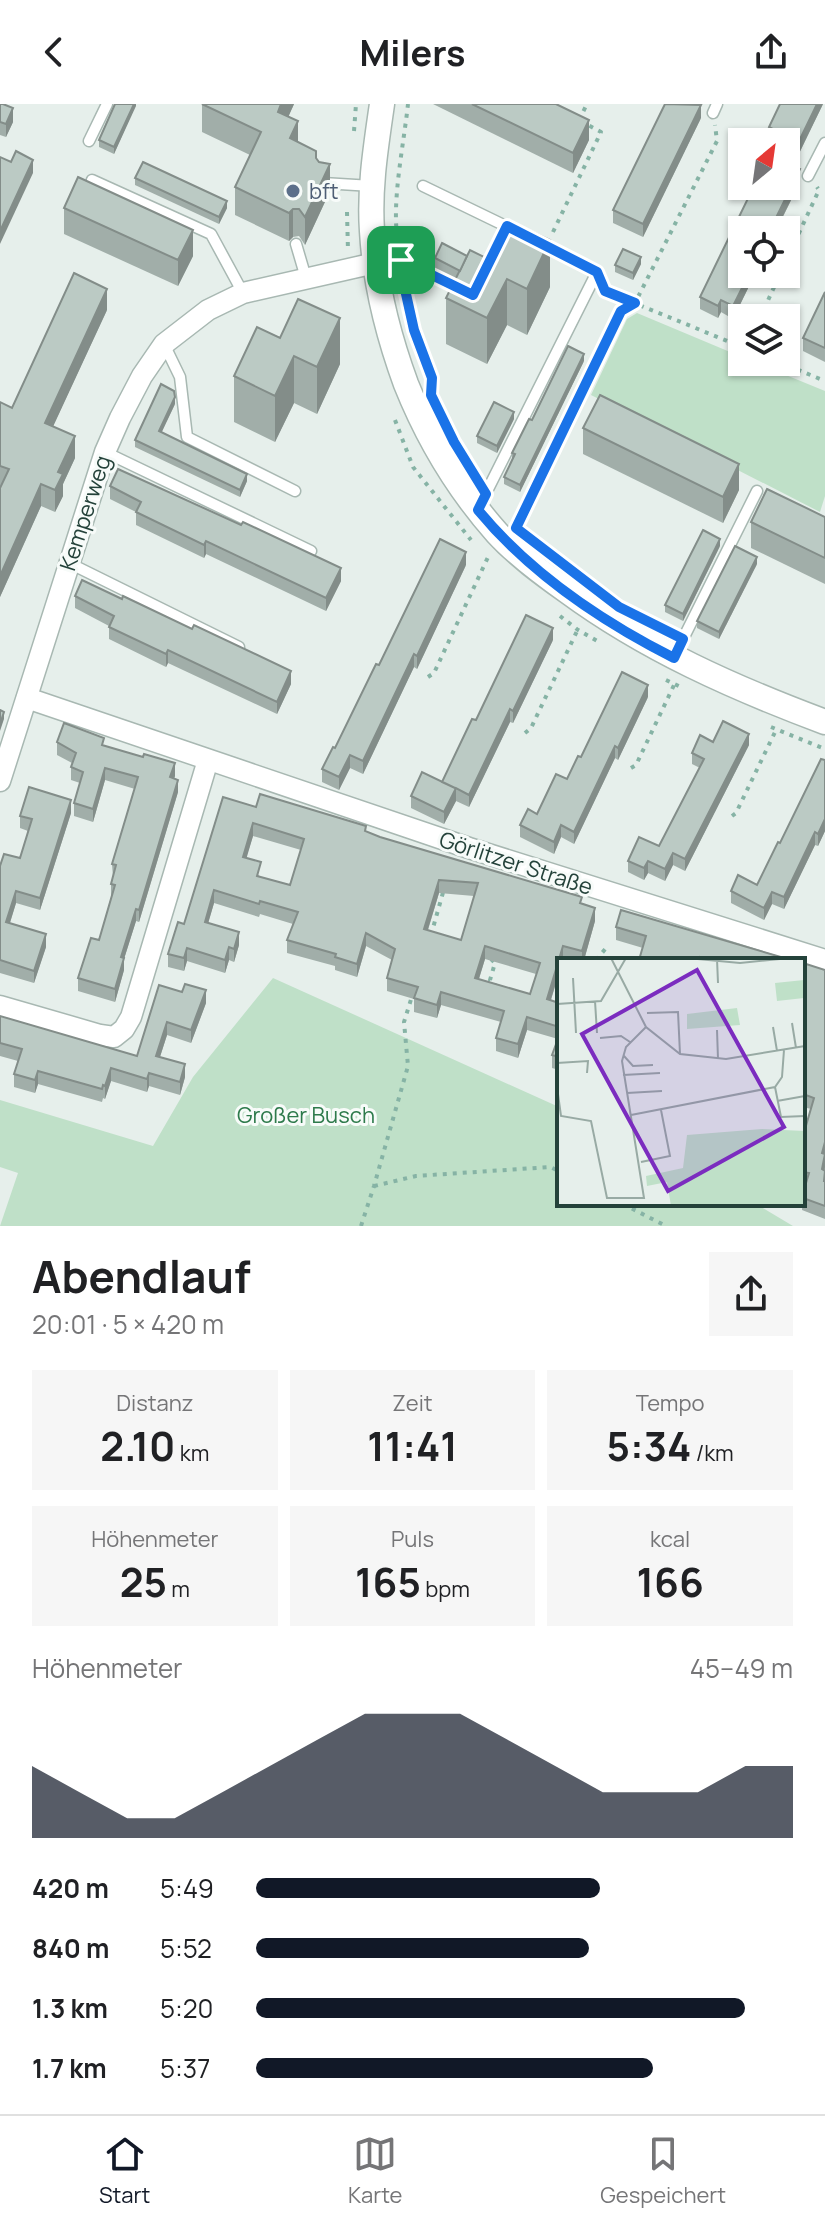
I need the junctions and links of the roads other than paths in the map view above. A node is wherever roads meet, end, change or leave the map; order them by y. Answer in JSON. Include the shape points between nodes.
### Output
{"nodes":[{"id":1,"x":107,"y":104,"type":"edge"},
{"id":2,"x":382,"y":104,"type":"edge"},
{"id":3,"x":89,"y":141,"type":"dead end"},
{"id":4,"x":825,"y":143,"type":"edge"},
{"id":5,"x":808,"y":176,"type":"road end"},
{"id":6,"x":92,"y":180,"type":"edge"},
{"id":7,"x":323,"y":183,"type":"edge"},
{"id":8,"x":372,"y":186,"type":"junction"},
{"id":9,"x":423,"y":186,"type":"dead end"},
{"id":10,"x":296,"y":244,"type":"dead end"},
{"id":11,"x":375,"y":263,"type":"junction"},
{"id":12,"x":306,"y":278,"type":"junction"},
{"id":13,"x":243,"y":293,"type":"junction"},
{"id":14,"x":164,"y":344,"type":"junction"},
{"id":15,"x":105,"y":452,"type":"junction"},
{"id":16,"x":295,"y":491,"type":"dead end"},
{"id":17,"x":757,"y":491,"type":"dead end"},
{"id":18,"x":478,"y":510,"type":"junction"},
{"id":19,"x":311,"y":551,"type":"edge"},
{"id":20,"x":69,"y":563,"type":"junction"},
{"id":21,"x":253,"y":654,"type":"edge"},
{"id":22,"x":679,"y":660,"type":"junction"},
{"id":23,"x":27,"y":698,"type":"junction"},
{"id":24,"x":825,"y":722,"type":"edge"},
{"id":25,"x":208,"y":760,"type":"junction"},
{"id":26,"x":0,"y":781,"type":"edge"},
{"id":27,"x":825,"y":960,"type":"edge"},
{"id":28,"x":0,"y":1006,"type":"edge"}],
"edges":[{"from":1,"to":3,"type":"lane"},
{"from":2,"to":8,"type":"street"},
{"from":4,"to":5,"type":"lane"},
{"from":6,"to":13,"type":"lane","via":[[211,234]]},
{"from":7,"to":8,"type":"lane"},
{"from":8,"to":11,"type":"street"},
{"from":9,"to":18,"type":"lane","via":[[597,272]]},
{"from":10,"to":12,"type":"lane"},
{"from":11,"to":12,"type":"street","name":"Kemperweg"},
{"from":11,"to":18,"type":"street","via":[[390,336],[411,396],[441,456]]},
{"from":12,"to":13,"type":"street","name":"Kemperweg"},
{"from":13,"to":14,"type":"street","name":"Kemperweg","via":[[208,310]]},
{"from":14,"to":15,"type":"street","name":"Kemperweg"},
{"from":14,"to":16,"type":"lane","via":[[180,377],[187,437]]},
{"from":15,"to":19,"type":"lane"},
{"from":15,"to":20,"type":"street","name":"Kemperweg"},
{"from":17,"to":22,"type":"lane"},
{"from":18,"to":22,"type":"street","via":[[555,583]]},
{"from":20,"to":21,"type":"lane"},
{"from":20,"to":23,"type":"street","name":"Kemperweg"},
{"from":22,"to":24,"type":"street"},
{"from":23,"to":25,"type":"street","name":"Görlitzer Straße"},
{"from":23,"to":26,"type":"street","name":"Kemperweg"},
{"from":25,"to":27,"type":"street","name":"Görlitzer Straße"},
{"from":25,"to":28,"type":"street","via":[[124,1029],[114,1037],[100,1035]]}]}
